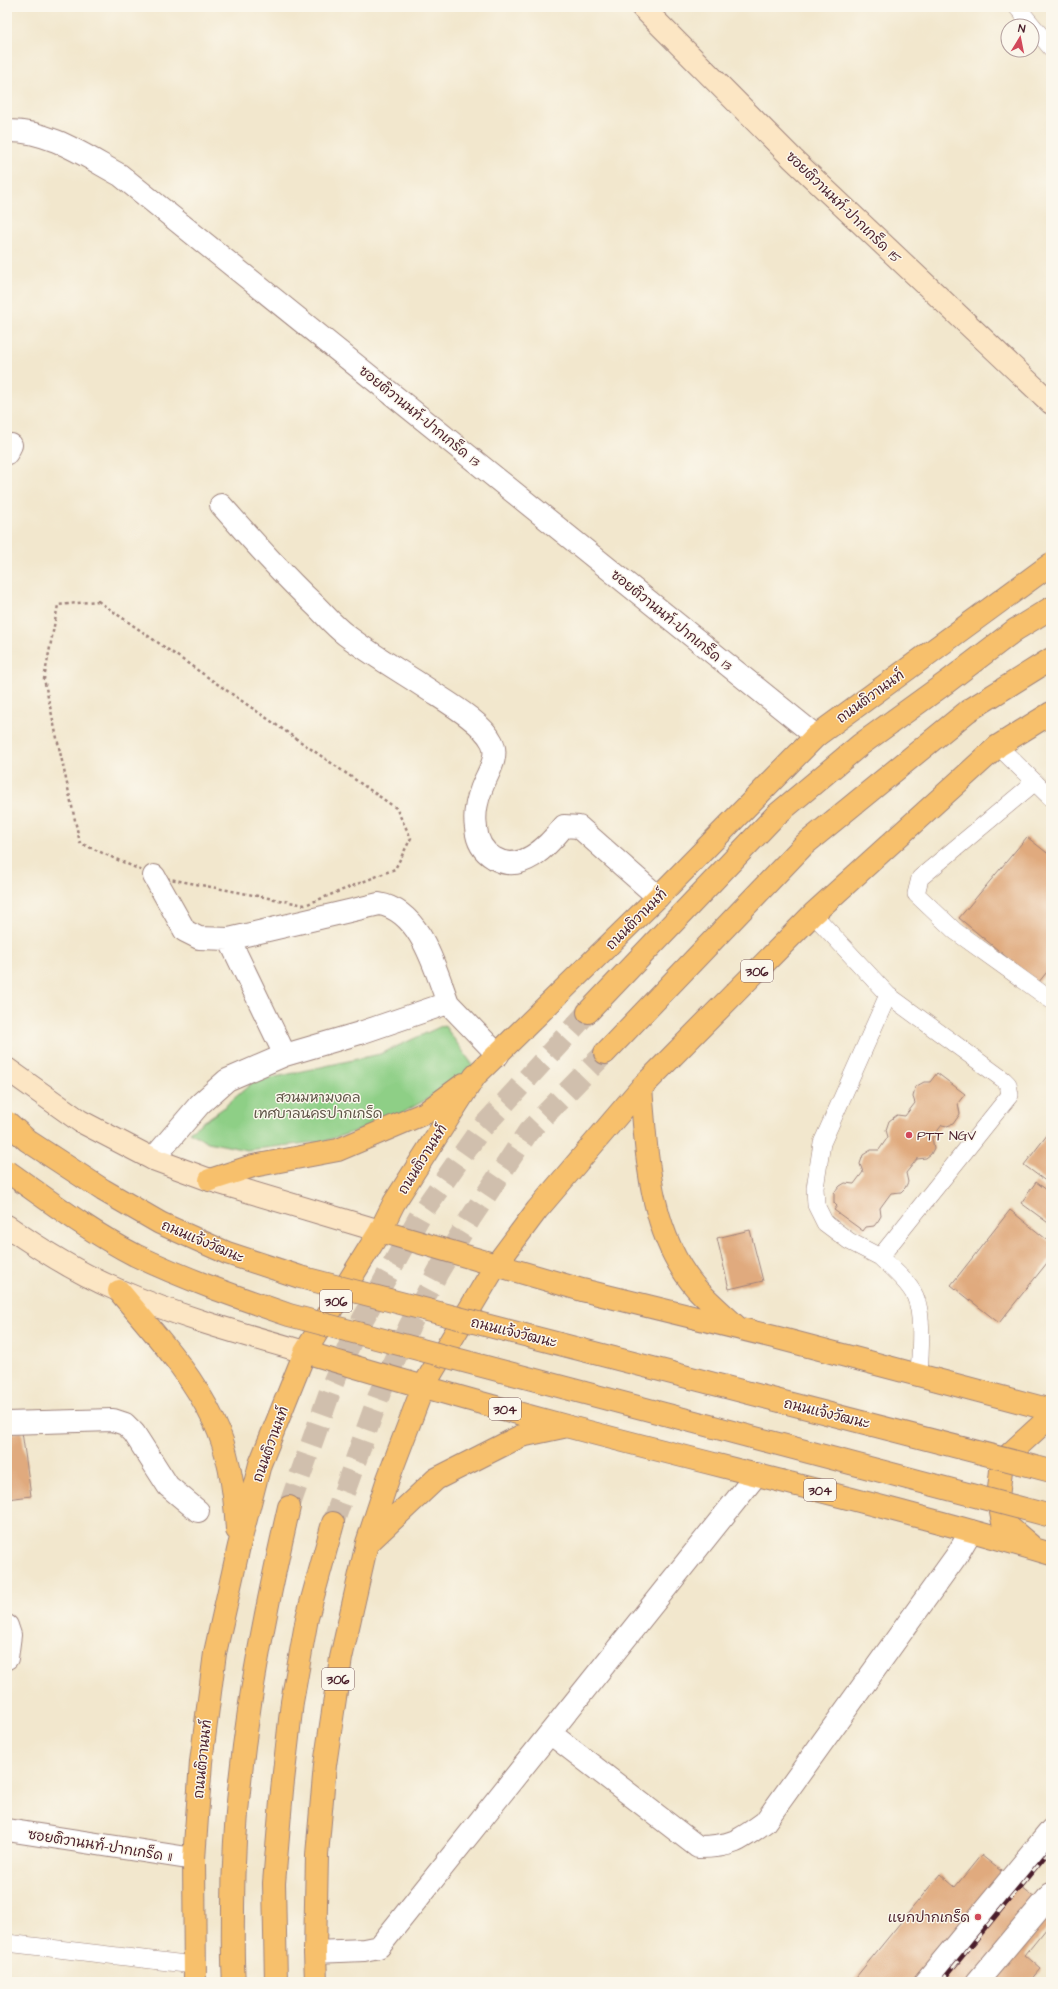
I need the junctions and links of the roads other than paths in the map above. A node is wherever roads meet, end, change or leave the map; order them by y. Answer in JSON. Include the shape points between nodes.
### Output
{"nodes":[{"id":1,"x":642,"y":7,"type":"edge"},
{"id":2,"x":1017,"y":7,"type":"edge"},
{"id":3,"x":1051,"y":48,"type":"edge"},
{"id":4,"x":7,"y":131,"type":"edge"},
{"id":5,"x":1051,"y":403,"type":"edge"},
{"id":6,"x":221,"y":505,"type":"dead end"},
{"id":7,"x":1051,"y":564,"type":"edge"},
{"id":8,"x":1051,"y":608,"type":"edge"},
{"id":9,"x":1051,"y":659,"type":"edge"},
{"id":10,"x":1051,"y":713,"type":"edge"},
{"id":11,"x":816,"y":736,"type":"junction"},
{"id":12,"x":998,"y":746,"type":"junction"},
{"id":13,"x":1034,"y":782,"type":"junction"},
{"id":14,"x":1051,"y":798,"type":"edge"},
{"id":15,"x":154,"y":876,"type":"road end"},
{"id":16,"x":658,"y":897,"type":"junction"},
{"id":17,"x":813,"y":914,"type":"junction"},
{"id":18,"x":229,"y":939,"type":"junction"},
{"id":19,"x":888,"y":995,"type":"junction"},
{"id":20,"x":1051,"y":1000,"type":"edge"},
{"id":21,"x":448,"y":1003,"type":"junction"},
{"id":22,"x":588,"y":1012,"type":"tunnel mouth"},
{"id":23,"x":605,"y":1053,"type":"tunnel mouth"},
{"id":24,"x":285,"y":1055,"type":"junction"},
{"id":25,"x":498,"y":1055,"type":"junction"},
{"id":26,"x":7,"y":1070,"type":"edge"},
{"id":27,"x":475,"y":1076,"type":"junction"},
{"id":28,"x":641,"y":1088,"type":"junction"},
{"id":29,"x":7,"y":1122,"type":"edge"},
{"id":30,"x":153,"y":1159,"type":"junction"},
{"id":31,"x":7,"y":1171,"type":"edge"},
{"id":32,"x":210,"y":1180,"type":"junction"},
{"id":33,"x":7,"y":1226,"type":"edge"},
{"id":34,"x":380,"y":1231,"type":"junction"},
{"id":35,"x":880,"y":1257,"type":"junction"},
{"id":36,"x":496,"y":1265,"type":"junction"},
{"id":37,"x":119,"y":1291,"type":"junction"},
{"id":38,"x":738,"y":1328,"type":"junction"},
{"id":39,"x":305,"y":1352,"type":"junction"},
{"id":40,"x":918,"y":1375,"type":"junction"},
{"id":41,"x":423,"y":1387,"type":"junction"},
{"id":42,"x":1051,"y":1410,"type":"edge"},
{"id":43,"x":1051,"y":1416,"type":"edge"},
{"id":44,"x":7,"y":1423,"type":"edge"},
{"id":45,"x":566,"y":1426,"type":"junction"},
{"id":46,"x":1051,"y":1471,"type":"edge"},
{"id":47,"x":757,"y":1474,"type":"junction"},
{"id":48,"x":290,"y":1507,"type":"tunnel mouth"},
{"id":49,"x":198,"y":1511,"type":"dead end"},
{"id":50,"x":1051,"y":1516,"type":"edge"},
{"id":51,"x":333,"y":1523,"type":"tunnel mouth"},
{"id":52,"x":971,"y":1531,"type":"junction"},
{"id":53,"x":367,"y":1543,"type":"junction"},
{"id":54,"x":239,"y":1546,"type":"junction"},
{"id":55,"x":1042,"y":1551,"type":"edge"},
{"id":56,"x":7,"y":1626,"type":"edge"},
{"id":57,"x":7,"y":1658,"type":"edge"},
{"id":58,"x":550,"y":1733,"type":"junction"},
{"id":59,"x":7,"y":1830,"type":"edge"},
{"id":60,"x":1047,"y":1844,"type":"edge"},
{"id":61,"x":194,"y":1859,"type":"junction"},
{"id":62,"x":1051,"y":1894,"type":"edge"},
{"id":63,"x":7,"y":1943,"type":"edge"},
{"id":64,"x":315,"y":1952,"type":"junction"},
{"id":65,"x":195,"y":1974,"type":"edge"},
{"id":66,"x":234,"y":1982,"type":"edge"},
{"id":67,"x":276,"y":1982,"type":"edge"},
{"id":68,"x":316,"y":1982,"type":"edge"},
{"id":69,"x":926,"y":1982,"type":"edge"},
{"id":70,"x":977,"y":1982,"type":"edge"}],
"edges":[{"from":1,"to":5,"type":"main road","name":"ซอยติวานนท์-ปากเกร็ด 15","via":[[793,159]]},
{"from":2,"to":3,"type":"lane"},
{"from":4,"to":11,"type":"street","name":"ซอยติวานนท์-ปากเกร็ด 13","via":[[20,130],[52,138],[120,175]]},
{"from":6,"to":16,"type":"street","via":[[282,574],[346,635],[472,719],[492,742],[491,767],[474,816],[477,839],[494,858],[510,864],[524,861],[553,840],[564,826],[579,827]]},
{"from":7,"to":11,"type":"main road","name":"ถนนติวานนท์","number":"306"},
{"from":8,"to":22,"type":"main road","via":[[1015,630],[860,745],[775,816]]},
{"from":9,"to":23,"type":"main road","via":[[968,711],[804,844]]},
{"from":10,"to":12,"type":"main road","number":"306"},
{"from":11,"to":16,"type":"main road","name":"ถนนติวานนท์","number":"306"},
{"from":12,"to":13,"type":"lane"},
{"from":12,"to":17,"type":"main road","number":"306"},
{"from":13,"to":14,"type":"lane"},
{"from":13,"to":20,"type":"lane","via":[[920,878],[916,894],[956,930]]},
{"from":15,"to":18,"type":"street","via":[[185,931],[199,938]]},
{"from":16,"to":25,"type":"main road","name":"ถนนติวานนท์","number":"306"},
{"from":17,"to":19,"type":"lane"},
{"from":17,"to":28,"type":"main road","number":"306"},
{"from":18,"to":21,"type":"street","via":[[379,904],[389,906],[405,917],[420,936]]},
{"from":18,"to":24,"type":"street"},
{"from":19,"to":35,"type":"lane","via":[[822,1143],[815,1188],[816,1205],[825,1223],[849,1241]]},
{"from":19,"to":35,"type":"lane","via":[[1004,1080],[1008,1084],[1010,1095]]},
{"from":21,"to":24,"type":"street"},
{"from":21,"to":25,"type":"street"},
{"from":24,"to":30,"type":"street","via":[[227,1080],[200,1104]]},
{"from":25,"to":27,"type":"main road","name":"ถนนติวานนท์","number":"306"},
{"from":26,"to":30,"type":"main road","via":[[80,1121]]},
{"from":27,"to":32,"type":"main road","via":[[425,1113],[338,1150],[253,1166]]},
{"from":27,"to":34,"type":"main road","name":"ถนนติวานนท์","number":"306","via":[[394,1203]]},
{"from":28,"to":36,"type":"main road","number":"306","via":[[537,1210]]},
{"from":28,"to":38,"type":"main road","via":[[648,1164],[663,1229],[676,1259],[696,1288]]},
{"from":29,"to":46,"type":"main road","name":"ถนนแจ้งวัฒนะ","bridge":true,"via":[[28,1141],[103,1190],[160,1223],[227,1253],[300,1277]]},
{"from":30,"to":32,"type":"main road"},
{"from":31,"to":50,"type":"main road","bridge":true,"via":[[68,1214],[134,1254],[215,1290],[289,1315]]},
{"from":32,"to":34,"type":"main road"},
{"from":33,"to":37,"type":"main road","via":[[38,1247]]},
{"from":34,"to":36,"type":"main road"},
{"from":34,"to":39,"type":"main road","name":"ถนนติวานนท์","number":"306"},
{"from":35,"to":40,"type":"lane","via":[[915,1296],[920,1324]]},
{"from":36,"to":38,"type":"main road","via":[[582,1290]]},
{"from":36,"to":41,"type":"main road","number":"306"},
{"from":37,"to":39,"type":"main road","via":[[178,1314]]},
{"from":37,"to":54,"type":"main road","via":[[187,1373],[214,1421],[230,1466]]},
{"from":38,"to":40,"type":"main road"},
{"from":39,"to":41,"type":"main road","number":"304"},
{"from":39,"to":54,"type":"main road","name":"ถนนติวานนท์","number":"306","via":[[260,1464]]},
{"from":40,"to":42,"type":"main road"},
{"from":41,"to":45,"type":"main road","number":"304"},
{"from":41,"to":53,"type":"main road","number":"306"},
{"from":43,"to":55,"type":"main road","via":[[1002,1461],[999,1482],[998,1498],[1003,1522]]},
{"from":44,"to":49,"type":"street","via":[[113,1420],[126,1424],[168,1486]]},
{"from":45,"to":47,"type":"main road","number":"304"},
{"from":45,"to":53,"type":"main road","via":[[521,1436],[436,1479]]},
{"from":47,"to":52,"type":"main road","number":"304"},
{"from":47,"to":58,"type":"street"},
{"from":48,"to":66,"type":"main road","via":[[268,1600],[239,1784],[233,1873]]},
{"from":51,"to":67,"type":"main road","via":[[307,1618],[292,1702],[274,1883]]},
{"from":52,"to":55,"type":"main road","number":"304"},
{"from":52,"to":58,"type":"street","via":[[957,1555],[765,1822],[740,1841],[719,1847],[698,1847]]},
{"from":53,"to":64,"type":"main road","number":"306","via":[[341,1658],[325,1765],[317,1855]]},
{"from":54,"to":61,"type":"main road","name":"ถนนติวานนท์","number":"306","via":[[215,1653],[201,1762]]},
{"from":56,"to":57,"type":"street","via":[[10,1635]]},
{"from":58,"to":64,"type":"street","via":[[379,1947]]},
{"from":59,"to":61,"type":"street","name":"ซอยติวานนท์-ปากเกร็ด 11"},
{"from":60,"to":69,"type":"street"},
{"from":61,"to":65,"type":"main road","name":"ถนนติวานนท์","number":"306"},
{"from":62,"to":70,"type":"street"},
{"from":63,"to":65,"type":"lane"},
{"from":64,"to":68,"type":"main road","number":"306"}]}
